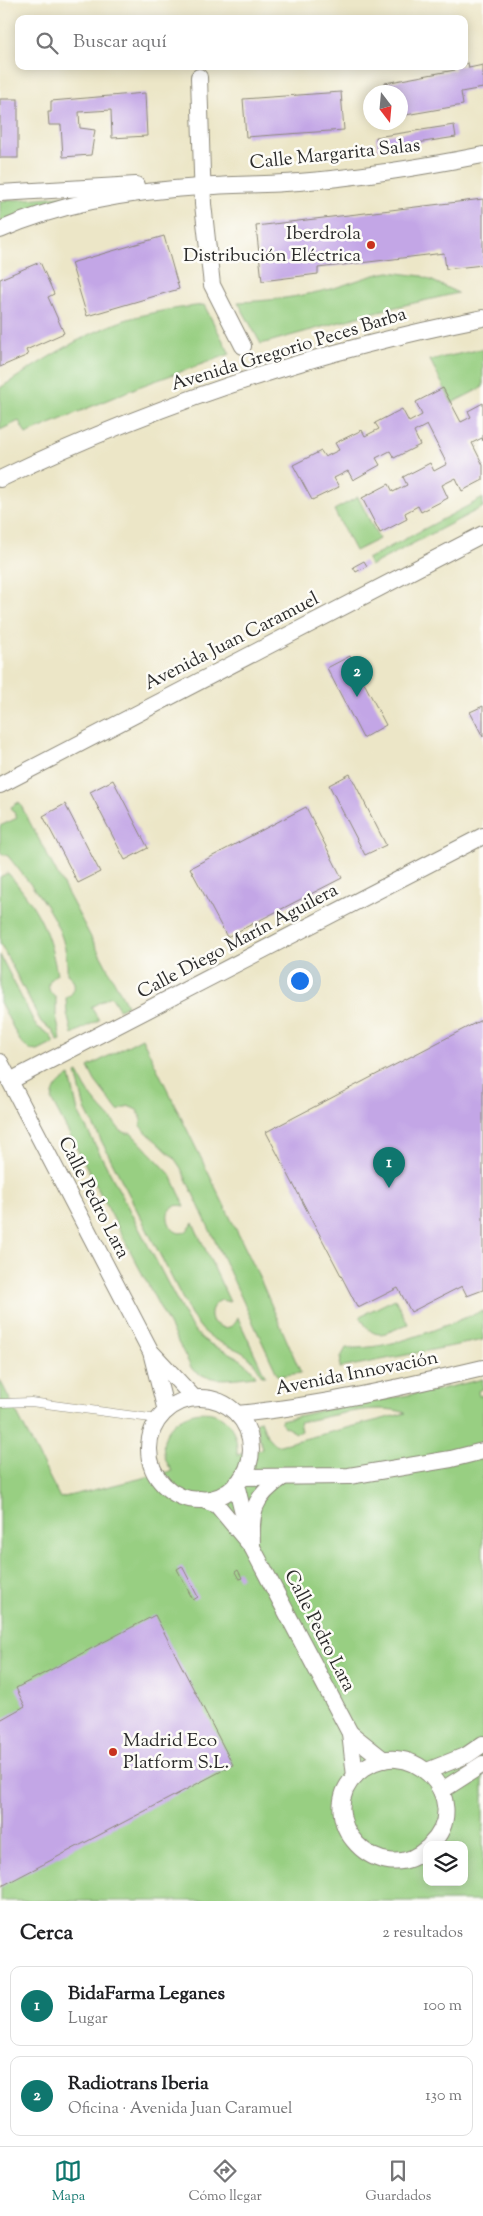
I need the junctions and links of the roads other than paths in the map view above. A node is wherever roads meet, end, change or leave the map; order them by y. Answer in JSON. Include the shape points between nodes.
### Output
{"nodes":[{"id":1,"x":198,"y":78,"type":"dead end"},
{"id":2,"x":483,"y":155,"type":"edge"},
{"id":3,"x":196,"y":187,"type":"junction"},
{"id":4,"x":0,"y":193,"type":"edge"},
{"id":5,"x":0,"y":230,"type":"edge"},
{"id":6,"x":483,"y":318,"type":"edge"},
{"id":7,"x":243,"y":346,"type":"dead end"},
{"id":8,"x":0,"y":477,"type":"edge"},
{"id":9,"x":483,"y":534,"type":"edge"},
{"id":10,"x":0,"y":785,"type":"edge"},
{"id":11,"x":483,"y":836,"type":"edge"},
{"id":12,"x":0,"y":1062,"type":"edge"},
{"id":13,"x":10,"y":1081,"type":"junction"},
{"id":14,"x":151,"y":1352,"type":"junction"},
{"id":15,"x":483,"y":1368,"type":"edge"},
{"id":16,"x":194,"y":1398,"type":"junction"},
{"id":17,"x":0,"y":1403,"type":"edge"},
{"id":18,"x":237,"y":1414,"type":"junction"},
{"id":19,"x":162,"y":1415,"type":"junction"},
{"id":20,"x":483,"y":1451,"type":"edge"},
{"id":21,"x":283,"y":1477,"type":"junction"},
{"id":22,"x":239,"y":1481,"type":"junction"},
{"id":23,"x":200,"y":1500,"type":"junction"},
{"id":24,"x":252,"y":1547,"type":"junction"},
{"id":25,"x":350,"y":1733,"type":"junction"},
{"id":26,"x":483,"y":1744,"type":"edge"},
{"id":27,"x":384,"y":1760,"type":"junction"},
{"id":28,"x":483,"y":1764,"type":"edge"},
{"id":29,"x":427,"y":1771,"type":"junction"},
{"id":30,"x":355,"y":1776,"type":"junction"},
{"id":31,"x":442,"y":1792,"type":"junction"},
{"id":32,"x":432,"y":1841,"type":"edge"},
{"id":33,"x":423,"y":1851,"type":"edge"}],
"edges":[{"from":1,"to":3,"type":"street"},
{"from":2,"to":3,"type":"street","name":"Calle Margarita Salas","via":[[370,175]]},
{"from":3,"to":4,"type":"street","name":"Calle Margarita Salas","via":[[156,184]]},
{"from":3,"to":5,"type":"street","name":"Calle Margarita Salas","via":[[124,196],[65,208]]},
{"from":3,"to":7,"type":"street","via":[[212,285]]},
{"from":6,"to":8,"type":"street","name":"Avenida Gregorio Peces Barba","via":[[396,337],[248,380],[134,421]]},
{"from":9,"to":10,"type":"street","name":"Avenida Juan Caramuel"},
{"from":11,"to":13,"type":"street","name":"Calle Diego Marín Aguilera"},
{"from":12,"to":13,"type":"street","name":"Calle Pedro Lara"},
{"from":13,"to":14,"type":"street","name":"Calle Pedro Lara"},
{"from":14,"to":16,"type":"street","name":"Calle Pedro Lara"},
{"from":14,"to":19,"type":"street","name":"Calle Pedro Lara"},
{"from":15,"to":18,"type":"street","name":"Avenida Innovación","via":[[430,1381]]},
{"from":16,"to":18,"type":"street","via":[[217,1401]]},
{"from":16,"to":19,"type":"street","via":[[178,1402]]},
{"from":17,"to":19,"type":"lane","via":[[31,1402]]},
{"from":18,"to":22,"type":"street","via":[[244,1423],[251,1445],[247,1468]]},
{"from":19,"to":23,"type":"street","via":[[148,1447],[157,1476],[180,1496]]},
{"from":20,"to":21,"type":"street","via":[[349,1476]]},
{"from":21,"to":22,"type":"street"},
{"from":21,"to":24,"type":"street","via":[[265,1489],[256,1502],[251,1522]]},
{"from":22,"to":23,"type":"street","via":[[220,1496]]},
{"from":22,"to":24,"type":"street","name":"Calle Pedro Lara"},
{"from":23,"to":24,"type":"street","name":"Calle Pedro Lara","via":[[217,1504]]},
{"from":24,"to":25,"type":"street","name":"Calle Pedro Lara"},
{"from":25,"to":27,"type":"street","name":"Calle Pedro Lara"},
{"from":25,"to":30,"type":"street","name":"Calle Pedro Lara"},
{"from":26,"to":29,"type":"street","via":[[467,1755]]},
{"from":27,"to":29,"type":"street","via":[[404,1760]]},
{"from":27,"to":30,"type":"street","via":[[367,1766]]},
{"from":28,"to":31,"type":"street"},
{"from":29,"to":31,"type":"street"},
{"from":30,"to":33,"type":"street","via":[[346,1789],[342,1804],[348,1834],[358,1848],[373,1857],[390,1861],[407,1859]]},
{"from":31,"to":32,"type":"street","via":[[445,1808],[442,1825]]}]}
